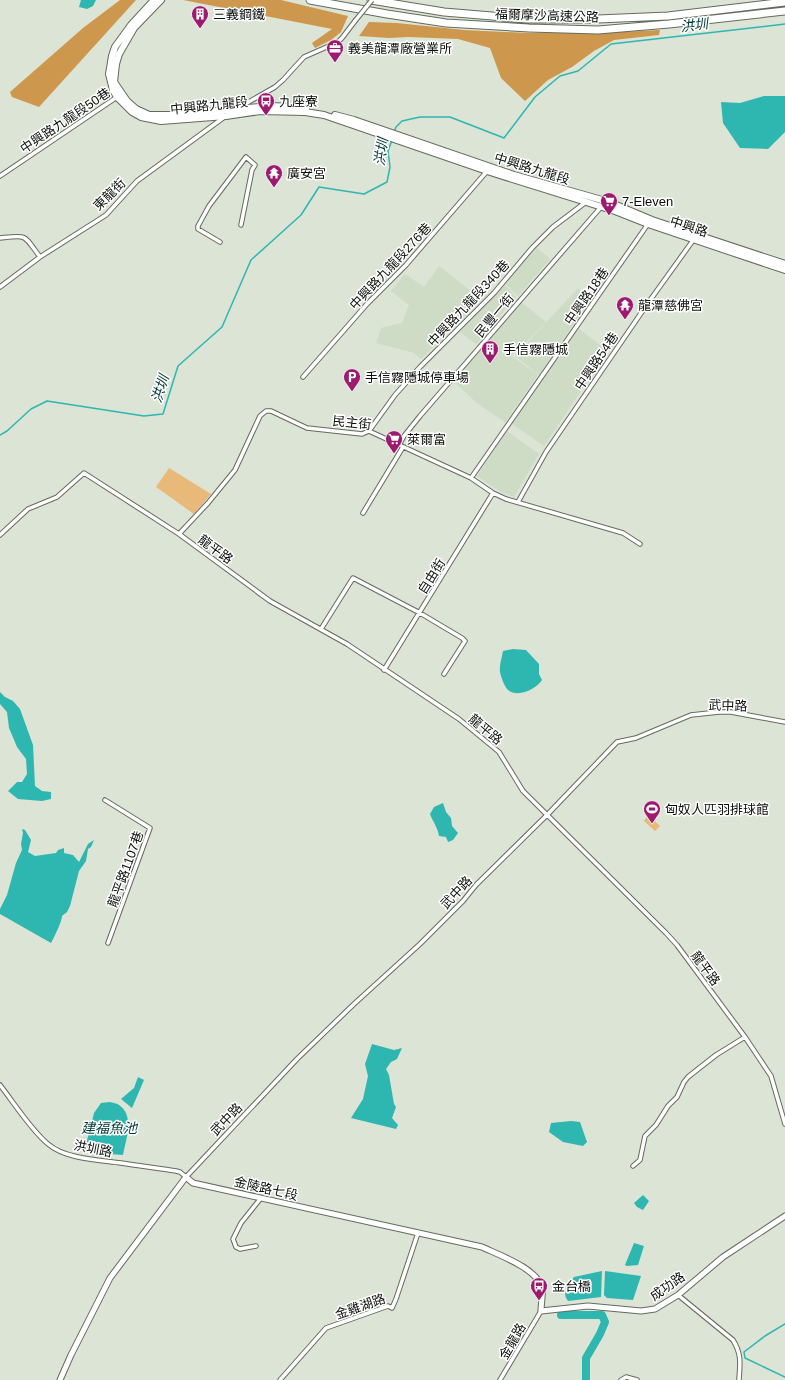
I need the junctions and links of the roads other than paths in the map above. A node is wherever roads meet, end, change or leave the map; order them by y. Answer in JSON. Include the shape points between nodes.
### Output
{"nodes":[{"id":1,"x":154,"y":0,"type":"edge"},
{"id":2,"x":161,"y":0,"type":"edge"},
{"id":3,"x":310,"y":0,"type":"edge"},
{"id":4,"x":372,"y":0,"type":"edge"},
{"id":5,"x":785,"y":2,"type":"edge"},
{"id":6,"x":151,"y":7,"type":"junction"},
{"id":7,"x":785,"y":11,"type":"edge"},
{"id":8,"x":120,"y":96,"type":"junction"},
{"id":9,"x":231,"y":112,"type":"junction"},
{"id":10,"x":388,"y":135,"type":"junction"},
{"id":11,"x":489,"y":169,"type":"junction"},
{"id":12,"x":0,"y":176,"type":"edge"},
{"id":13,"x":591,"y":197,"type":"junction"},
{"id":14,"x":586,"y":202,"type":"junction"},
{"id":15,"x":609,"y":202,"type":"junction"},
{"id":16,"x":601,"y":207,"type":"junction"},
{"id":17,"x":648,"y":224,"type":"junction"},
{"id":18,"x":241,"y":225,"type":"dead end"},
{"id":19,"x":695,"y":237,"type":"junction"},
{"id":20,"x":0,"y":238,"type":"edge"},
{"id":21,"x":220,"y":242,"type":"dead end"},
{"id":22,"x":40,"y":257,"type":"junction"},
{"id":23,"x":785,"y":264,"type":"edge"},
{"id":24,"x":785,"y":270,"type":"edge"},
{"id":25,"x":0,"y":287,"type":"edge"},
{"id":26,"x":303,"y":377,"type":"dead end"},
{"id":27,"x":369,"y":431,"type":"junction"},
{"id":28,"x":401,"y":446,"type":"junction"},
{"id":29,"x":471,"y":478,"type":"junction"},
{"id":30,"x":493,"y":493,"type":"junction"},
{"id":31,"x":518,"y":502,"type":"junction"},
{"id":32,"x":363,"y":513,"type":"dead end"},
{"id":33,"x":179,"y":534,"type":"junction"},
{"id":34,"x":0,"y":535,"type":"edge"},
{"id":35,"x":640,"y":544,"type":"dead end"},
{"id":36,"x":420,"y":613,"type":"junction"},
{"id":37,"x":321,"y":629,"type":"junction"},
{"id":38,"x":384,"y":670,"type":"junction"},
{"id":39,"x":444,"y":674,"type":"dead end"},
{"id":40,"x":785,"y":722,"type":"edge"},
{"id":41,"x":105,"y":800,"type":"dead end"},
{"id":42,"x":547,"y":815,"type":"junction"},
{"id":43,"x":108,"y":943,"type":"dead end"},
{"id":44,"x":745,"y":1038,"type":"junction"},
{"id":45,"x":0,"y":1085,"type":"edge"},
{"id":46,"x":785,"y":1124,"type":"edge"},
{"id":47,"x":633,"y":1166,"type":"dead end"},
{"id":48,"x":186,"y":1177,"type":"junction"},
{"id":49,"x":261,"y":1198,"type":"junction"},
{"id":50,"x":785,"y":1216,"type":"edge"},
{"id":51,"x":418,"y":1233,"type":"junction"},
{"id":52,"x":256,"y":1246,"type":"dead end"},
{"id":53,"x":678,"y":1295,"type":"junction"},
{"id":54,"x":541,"y":1312,"type":"junction"},
{"id":55,"x":60,"y":1380,"type":"edge"},
{"id":56,"x":280,"y":1380,"type":"edge"},
{"id":57,"x":500,"y":1380,"type":"edge"},
{"id":58,"x":621,"y":1380,"type":"edge"},
{"id":59,"x":637,"y":1380,"type":"edge"},
{"id":60,"x":739,"y":1380,"type":"edge"}],
"edges":[{"from":1,"to":6,"type":"main road"},
{"from":2,"to":6,"type":"main road"},
{"from":3,"to":7,"type":"highway","name":"福爾摩沙高速公路","via":[[446,23],[598,30]]},
{"from":4,"to":5,"type":"highway","name":"福爾摩沙高速公路","via":[[444,12],[527,19],[668,16]]},
{"from":4,"to":9,"type":"street","name":"東龍街","bridge":true,"via":[[338,42],[304,57],[276,87]]},
{"from":6,"to":8,"type":"main road","name":"中興路九龍段","via":[[132,26],[119,54],[114,82]]},
{"from":8,"to":9,"type":"main road","name":"中興路九龍段","via":[[136,109],[150,115]]},
{"from":8,"to":9,"type":"main road","name":"中興路九龍段","via":[[132,112],[147,119],[161,121]]},
{"from":8,"to":12,"type":"street","name":"中興路九龍段50巷"},
{"from":9,"to":10,"type":"main road","name":"中興路九龍段","via":[[305,112],[324,115]]},
{"from":9,"to":10,"type":"main road","name":"中興路九龍段","via":[[270,106],[295,107],[354,120]]},
{"from":9,"to":22,"type":"street","name":"東龍街","via":[[137,181],[106,214]]},
{"from":10,"to":11,"type":"main road","name":"中興路九龍段"},
{"from":11,"to":13,"type":"main road","name":"中興路九龍段"},
{"from":11,"to":14,"type":"main road","name":"中興路九龍段"},
{"from":11,"to":26,"type":"street","name":"中興路九龍段276巷","via":[[406,265],[367,304]]},
{"from":13,"to":14,"type":"street","name":"中興路九龍段340巷"},
{"from":13,"to":15,"type":"main road","name":"中興路"},
{"from":14,"to":16,"type":"main road","name":"中興路"},
{"from":14,"to":27,"type":"street","name":"中興路九龍段340巷","via":[[553,227],[494,293],[420,366]]},
{"from":15,"to":16,"type":"street","name":"民豐一街"},
{"from":15,"to":19,"type":"main road","name":"中興路"},
{"from":16,"to":17,"type":"main road","name":"中興路"},
{"from":16,"to":28,"type":"street","name":"民豐一街","via":[[420,416],[404,436]]},
{"from":17,"to":19,"type":"main road","name":"中興路"},
{"from":17,"to":29,"type":"street","name":"中興路18巷"},
{"from":18,"to":21,"type":"street","via":[[255,165],[246,157],[209,206],[198,226],[198,229]]},
{"from":19,"to":23,"type":"main road","name":"中興路"},
{"from":19,"to":24,"type":"main road","name":"中興路"},
{"from":19,"to":31,"type":"street","name":"中興路54巷","via":[[546,452]]},
{"from":20,"to":22,"type":"street","via":[[25,237]]},
{"from":22,"to":25,"type":"street","name":"東龍街"},
{"from":27,"to":28,"type":"street","name":"民主街"},
{"from":27,"to":33,"type":"street","name":"民主街","via":[[362,434],[307,428],[266,411],[260,416],[235,470]]},
{"from":28,"to":29,"type":"street","name":"民主街"},
{"from":28,"to":32,"type":"street","name":"民豐一街"},
{"from":29,"to":30,"type":"street","name":"民主街"},
{"from":30,"to":31,"type":"street","name":"民主街"},
{"from":30,"to":36,"type":"street","name":"自由街"},
{"from":31,"to":35,"type":"street","name":"民主街","via":[[624,533]]},
{"from":33,"to":34,"type":"street","name":"龍平路","via":[[84,473],[57,497],[28,510]]},
{"from":33,"to":37,"type":"street","name":"龍平路","via":[[270,601]]},
{"from":36,"to":37,"type":"street","via":[[353,578]]},
{"from":36,"to":38,"type":"street","name":"自由街"},
{"from":36,"to":39,"type":"street","via":[[465,641]]},
{"from":37,"to":38,"type":"street","name":"龍平路"},
{"from":38,"to":42,"type":"street","name":"龍平路","via":[[459,719],[488,742],[499,752],[523,791]]},
{"from":40,"to":42,"type":"street","name":"武中路","via":[[739,713],[691,715],[636,738],[622,740],[613,745]]},
{"from":41,"to":43,"type":"street","name":"龍平路1107巷","via":[[150,828]]},
{"from":42,"to":44,"type":"street","name":"龍平路","via":[[666,933],[686,956]]},
{"from":42,"to":48,"type":"street","name":"武中路","via":[[420,944],[297,1059]]},
{"from":44,"to":46,"type":"street","name":"龍平路","via":[[771,1076]]},
{"from":44,"to":47,"type":"street","via":[[716,1055],[688,1077],[677,1098],[645,1136],[640,1160]]},
{"from":45,"to":48,"type":"street","name":"洪圳路","via":[[36,1132],[55,1149],[91,1159],[176,1170]]},
{"from":48,"to":49,"type":"street","name":"金陵路七段","via":[[193,1183]]},
{"from":48,"to":55,"type":"street","via":[[110,1278],[70,1355]]},
{"from":49,"to":51,"type":"street","name":"金陵路七段"},
{"from":49,"to":52,"type":"street","via":[[241,1223],[233,1239],[236,1247],[240,1249]]},
{"from":50,"to":53,"type":"street","name":"成功路","via":[[723,1256]]},
{"from":51,"to":54,"type":"street","name":"金陵路七段","via":[[482,1247],[529,1271],[542,1289]]},
{"from":51,"to":56,"type":"street","name":"金雞湖路","via":[[392,1308],[388,1306],[326,1328]]},
{"from":53,"to":54,"type":"street","name":"成功路","via":[[648,1311],[588,1306]]},
{"from":53,"to":60,"type":"street","via":[[733,1340],[740,1354]]},
{"from":54,"to":57,"type":"street","name":"金龍路"},
{"from":58,"to":59,"type":"street","via":[[626,1377]]}]}
